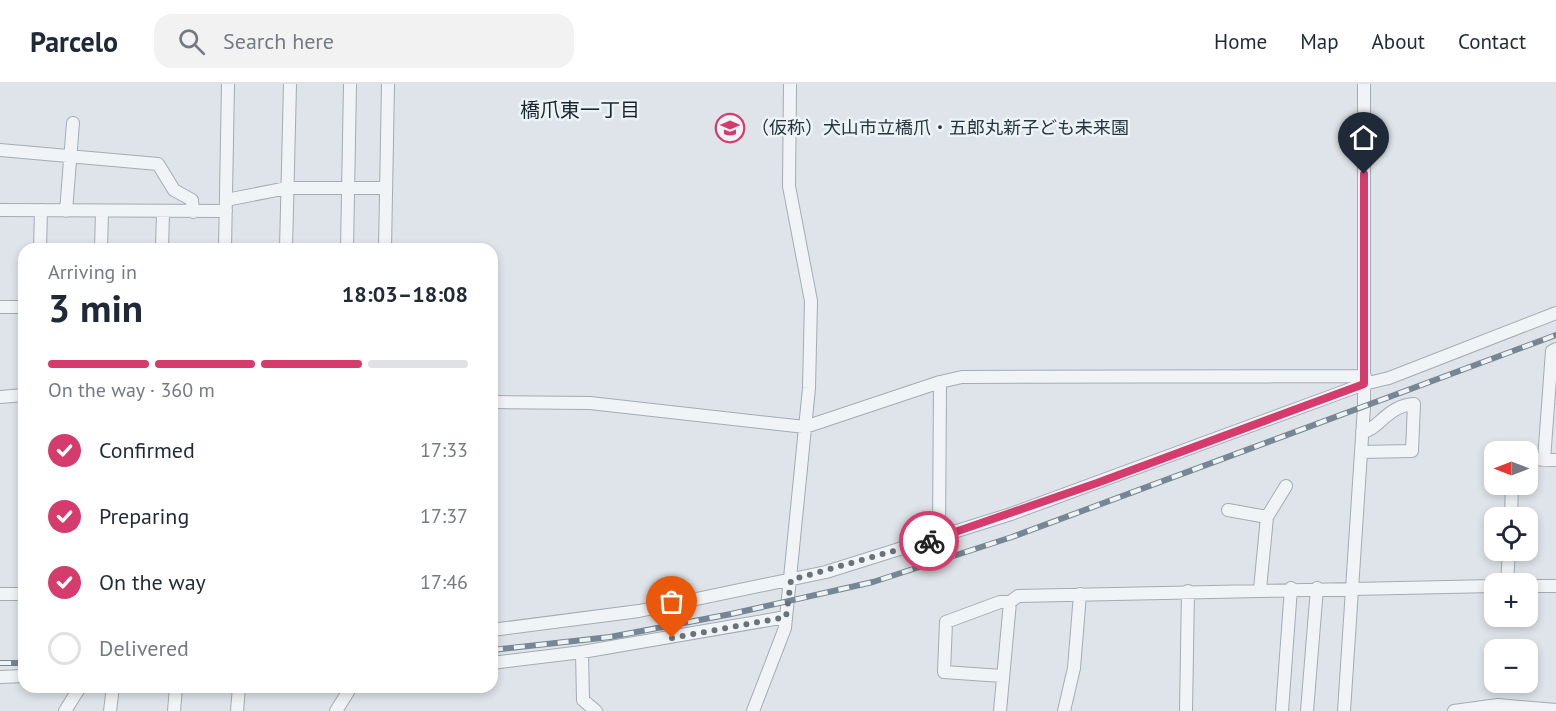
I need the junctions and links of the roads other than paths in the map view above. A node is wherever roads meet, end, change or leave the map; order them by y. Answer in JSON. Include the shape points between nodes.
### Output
{"nodes":[{"id":1,"x":228,"y":84,"type":"edge"},
{"id":2,"x":290,"y":84,"type":"edge"},
{"id":3,"x":350,"y":84,"type":"edge"},
{"id":4,"x":388,"y":84,"type":"edge"},
{"id":5,"x":790,"y":84,"type":"edge"},
{"id":6,"x":1364,"y":84,"type":"edge"},
{"id":7,"x":73,"y":123,"type":"dead end"},
{"id":8,"x":0,"y":150,"type":"edge"},
{"id":9,"x":70,"y":157,"type":"junction"},
{"id":10,"x":288,"y":188,"type":"junction"},
{"id":11,"x":348,"y":188,"type":"junction"},
{"id":12,"x":386,"y":188,"type":"junction"},
{"id":13,"x":226,"y":206,"type":"junction"},
{"id":14,"x":0,"y":210,"type":"edge"},
{"id":15,"x":41,"y":210,"type":"junction"},
{"id":16,"x":66,"y":211,"type":"junction"},
{"id":17,"x":102,"y":211,"type":"junction"},
{"id":18,"x":163,"y":212,"type":"junction"},
{"id":19,"x":193,"y":212,"type":"junction"},
{"id":20,"x":40,"y":243,"type":"edge"},
{"id":21,"x":101,"y":243,"type":"edge"},
{"id":22,"x":162,"y":243,"type":"edge"},
{"id":23,"x":225,"y":243,"type":"edge"},
{"id":24,"x":286,"y":243,"type":"edge"},
{"id":25,"x":347,"y":243,"type":"edge"},
{"id":26,"x":385,"y":243,"type":"edge"},
{"id":27,"x":0,"y":307,"type":"edge"},
{"id":28,"x":18,"y":308,"type":"edge"},
{"id":29,"x":1556,"y":313,"type":"edge"},
{"id":30,"x":1556,"y":350,"type":"edge"},
{"id":31,"x":1364,"y":380,"type":"junction"},
{"id":32,"x":940,"y":382,"type":"junction"},
{"id":33,"x":18,"y":396,"type":"edge"},
{"id":34,"x":0,"y":397,"type":"edge"},
{"id":35,"x":498,"y":402,"type":"edge"},
{"id":36,"x":805,"y":427,"type":"junction"},
{"id":37,"x":1362,"y":432,"type":"junction"},
{"id":38,"x":1361,"y":452,"type":"junction"},
{"id":39,"x":1550,"y":460,"type":"edge"},
{"id":40,"x":1286,"y":486,"type":"dead end"},
{"id":41,"x":1228,"y":510,"type":"dead end"},
{"id":42,"x":1267,"y":516,"type":"junction"},
{"id":43,"x":939,"y":538,"type":"junction"},
{"id":44,"x":791,"y":580,"type":"junction"},
{"id":45,"x":1484,"y":586,"type":"edge"},
{"id":46,"x":1538,"y":586,"type":"edge"},
{"id":47,"x":1556,"y":586,"type":"edge"},
{"id":48,"x":1353,"y":587,"type":"junction"},
{"id":49,"x":1291,"y":588,"type":"junction"},
{"id":50,"x":1317,"y":588,"type":"junction"},
{"id":51,"x":1260,"y":589,"type":"junction"},
{"id":52,"x":1188,"y":591,"type":"junction"},
{"id":53,"x":0,"y":594,"type":"edge"},
{"id":54,"x":18,"y":594,"type":"edge"},
{"id":55,"x":1080,"y":594,"type":"junction"},
{"id":56,"x":1010,"y":602,"type":"junction"},
{"id":57,"x":786,"y":617,"type":"junction"},
{"id":58,"x":498,"y":629,"type":"edge"},
{"id":59,"x":582,"y":652,"type":"junction"},
{"id":60,"x":498,"y":662,"type":"edge"},
{"id":61,"x":18,"y":676,"type":"edge"},
{"id":62,"x":1002,"y":676,"type":"junction"},
{"id":63,"x":0,"y":677,"type":"edge"},
{"id":64,"x":76,"y":693,"type":"edge"},
{"id":65,"x":112,"y":693,"type":"edge"},
{"id":66,"x":176,"y":693,"type":"edge"},
{"id":67,"x":238,"y":693,"type":"edge"},
{"id":68,"x":347,"y":693,"type":"edge"},
{"id":69,"x":1556,"y":710,"type":"edge"},
{"id":70,"x":65,"y":711,"type":"edge"},
{"id":71,"x":110,"y":711,"type":"edge"},
{"id":72,"x":174,"y":711,"type":"edge"},
{"id":73,"x":237,"y":711,"type":"edge"},
{"id":74,"x":336,"y":711,"type":"edge"},
{"id":75,"x":596,"y":711,"type":"edge"},
{"id":76,"x":753,"y":711,"type":"edge"},
{"id":77,"x":1000,"y":711,"type":"edge"},
{"id":78,"x":1064,"y":711,"type":"edge"},
{"id":79,"x":1186,"y":711,"type":"edge"},
{"id":80,"x":1282,"y":711,"type":"edge"},
{"id":81,"x":1307,"y":711,"type":"edge"},
{"id":82,"x":1344,"y":711,"type":"edge"},
{"id":83,"x":1454,"y":711,"type":"edge"}],
"edges":[{"from":1,"to":13,"type":"street"},
{"from":2,"to":10,"type":"street"},
{"from":3,"to":11,"type":"street"},
{"from":4,"to":12,"type":"street"},
{"from":5,"to":36,"type":"street","via":[[789,186],[811,301]]},
{"from":6,"to":31,"type":"street"},
{"from":7,"to":9,"type":"street"},
{"from":8,"to":9,"type":"street"},
{"from":9,"to":16,"type":"street"},
{"from":9,"to":19,"type":"street","via":[[158,164],[174,190],[192,200]]},
{"from":10,"to":11,"type":"street"},
{"from":10,"to":13,"type":"street"},
{"from":10,"to":24,"type":"street"},
{"from":11,"to":12,"type":"street"},
{"from":11,"to":25,"type":"street"},
{"from":12,"to":26,"type":"street"},
{"from":13,"to":19,"type":"street"},
{"from":13,"to":23,"type":"street"},
{"from":14,"to":15,"type":"street"},
{"from":15,"to":16,"type":"street"},
{"from":15,"to":20,"type":"street"},
{"from":16,"to":17,"type":"street"},
{"from":17,"to":18,"type":"street"},
{"from":17,"to":21,"type":"street"},
{"from":18,"to":19,"type":"street"},
{"from":18,"to":22,"type":"street"},
{"from":27,"to":28,"type":"street"},
{"from":29,"to":31,"type":"street","via":[[1389,378]]},
{"from":30,"to":39,"type":"street","via":[[1552,351]]},
{"from":31,"to":32,"type":"street","via":[[962,377]]},
{"from":31,"to":37,"type":"street"},
{"from":31,"to":43,"type":"street","via":[[1097,483]]},
{"from":32,"to":36,"type":"street"},
{"from":32,"to":43,"type":"street"},
{"from":33,"to":34,"type":"street"},
{"from":35,"to":36,"type":"street","via":[[590,403]]},
{"from":36,"to":44,"type":"street"},
{"from":37,"to":38,"type":"street"},
{"from":37,"to":38,"type":"street","via":[[1367,432],[1387,412],[1414,404],[1412,451]]},
{"from":38,"to":48,"type":"street"},
{"from":40,"to":42,"type":"street"},
{"from":41,"to":42,"type":"street"},
{"from":42,"to":51,"type":"street"},
{"from":43,"to":44,"type":"street"},
{"from":44,"to":57,"type":"street"},
{"from":44,"to":58,"type":"street","via":[[639,611]]},
{"from":45,"to":48,"type":"street"},
{"from":46,"to":47,"type":"street"},
{"from":48,"to":50,"type":"street"},
{"from":48,"to":82,"type":"street"},
{"from":49,"to":50,"type":"street"},
{"from":49,"to":51,"type":"street"},
{"from":49,"to":80,"type":"street"},
{"from":50,"to":81,"type":"street"},
{"from":51,"to":52,"type":"street"},
{"from":52,"to":55,"type":"street"},
{"from":52,"to":79,"type":"street"},
{"from":53,"to":54,"type":"street"},
{"from":55,"to":56,"type":"street","via":[[1018,596]]},
{"from":55,"to":78,"type":"street","via":[[1074,668]]},
{"from":56,"to":62,"type":"street"},
{"from":56,"to":62,"type":"street","via":[[946,622],[944,672]]},
{"from":57,"to":59,"type":"street"},
{"from":57,"to":76,"type":"street"},
{"from":59,"to":60,"type":"street"},
{"from":59,"to":75,"type":"street","via":[[583,700]]},
{"from":61,"to":63,"type":"street"},
{"from":62,"to":77,"type":"street"},
{"from":64,"to":70,"type":"street"},
{"from":65,"to":71,"type":"street"},
{"from":66,"to":72,"type":"street"},
{"from":67,"to":73,"type":"street"},
{"from":68,"to":74,"type":"street"},
{"from":69,"to":83,"type":"street","via":[[1498,705]]}]}
